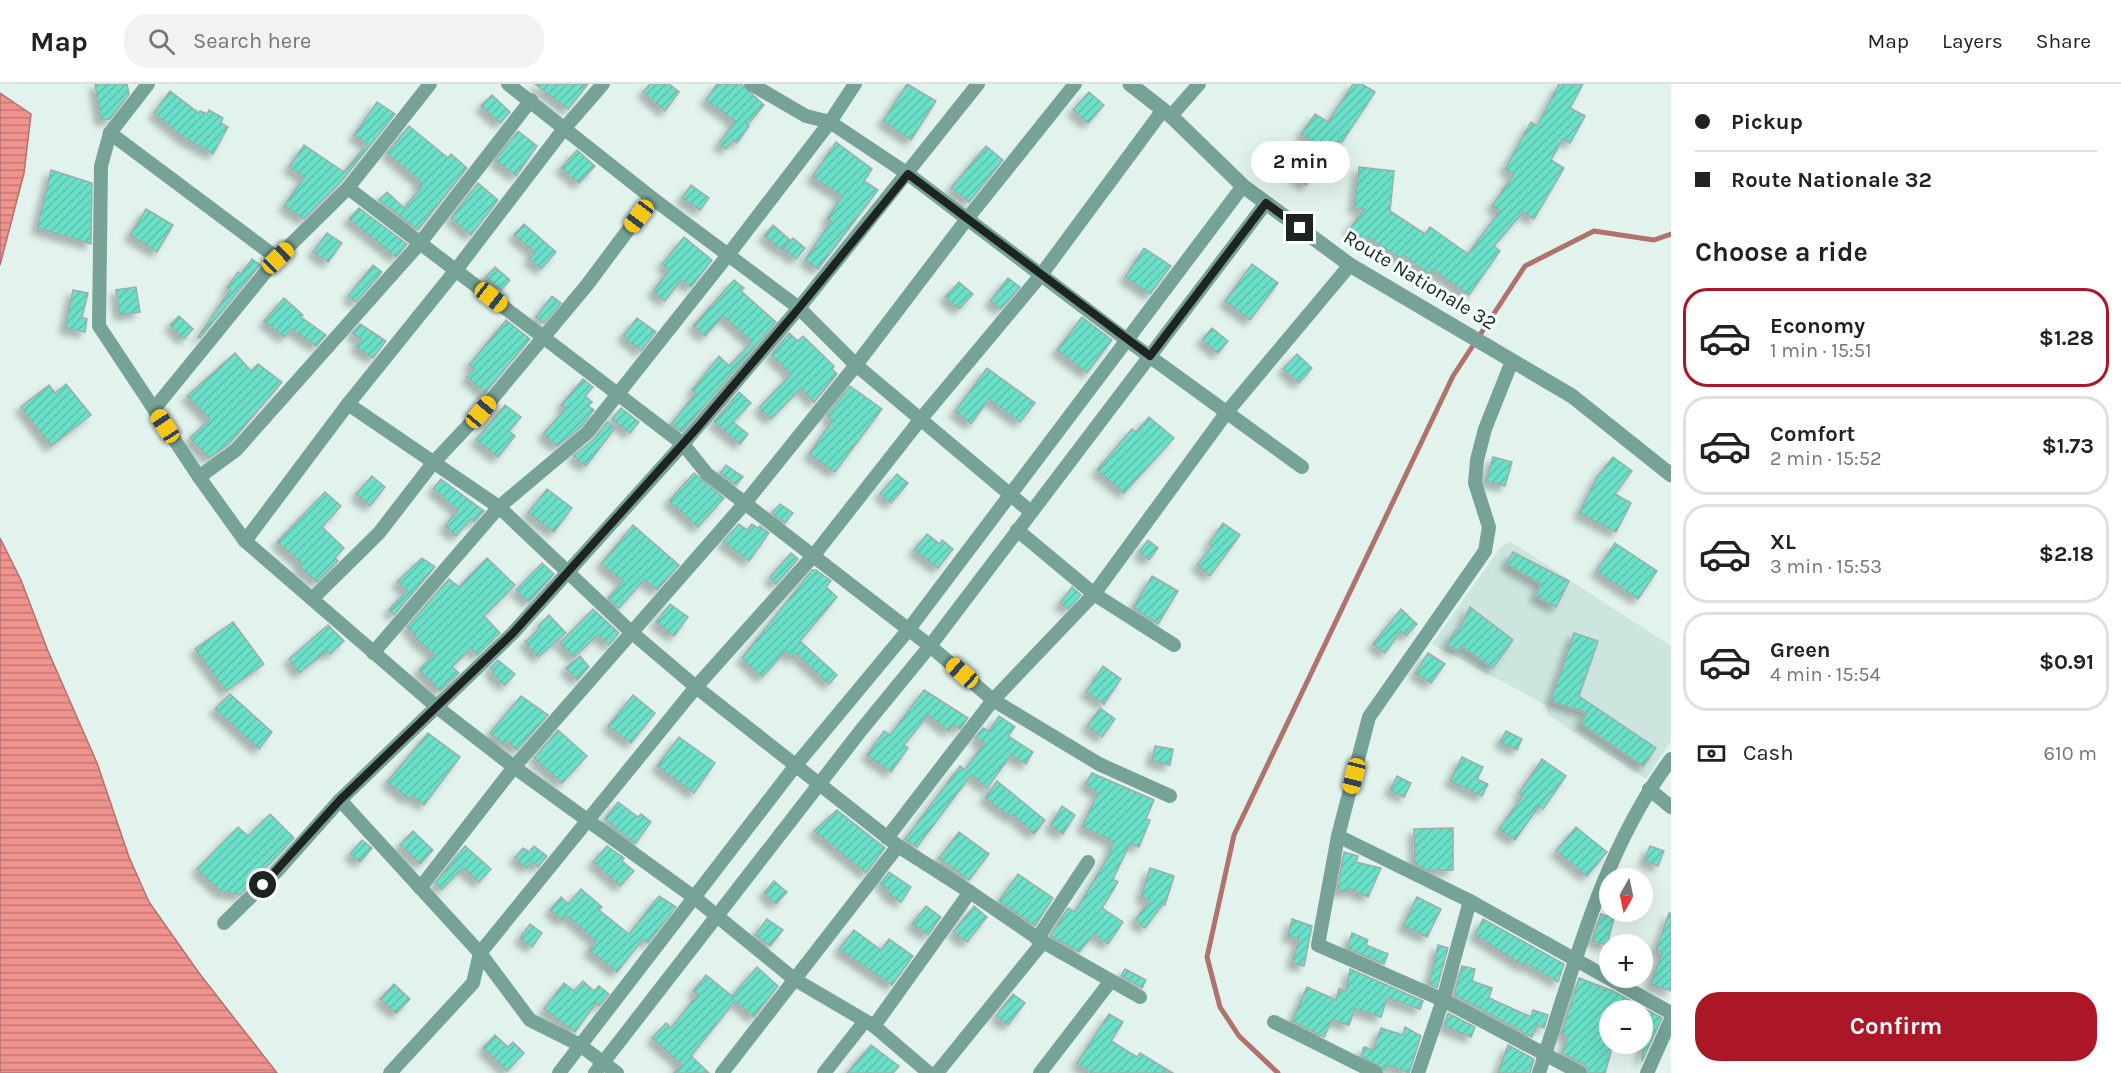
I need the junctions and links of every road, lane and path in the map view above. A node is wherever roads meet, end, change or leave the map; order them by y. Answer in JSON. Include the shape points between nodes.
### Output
{"nodes":[{"id":1,"x":148,"y":84,"type":"edge"},
{"id":2,"x":430,"y":84,"type":"edge"},
{"id":3,"x":508,"y":84,"type":"edge"},
{"id":4,"x":603,"y":84,"type":"edge"},
{"id":5,"x":752,"y":84,"type":"edge"},
{"id":6,"x":855,"y":84,"type":"edge"},
{"id":7,"x":978,"y":84,"type":"edge"},
{"id":8,"x":1075,"y":84,"type":"edge"},
{"id":9,"x":1130,"y":84,"type":"edge"},
{"id":10,"x":1199,"y":84,"type":"edge"},
{"id":11,"x":531,"y":100,"type":"junction"},
{"id":12,"x":1167,"y":113,"type":"junction"},
{"id":13,"x":830,"y":122,"type":"junction"},
{"id":14,"x":563,"y":130,"type":"junction"},
{"id":15,"x":110,"y":133,"type":"junction"},
{"id":16,"x":908,"y":174,"type":"junction"},
{"id":17,"x":1243,"y":186,"type":"junction"},
{"id":18,"x":348,"y":188,"type":"junction"},
{"id":19,"x":652,"y":198,"type":"junction"},
{"id":20,"x":1266,"y":203,"type":"junction"},
{"id":21,"x":967,"y":219,"type":"junction"},
{"id":22,"x":420,"y":243,"type":"junction"},
{"id":23,"x":728,"y":255,"type":"junction"},
{"id":24,"x":278,"y":258,"type":"junction"},
{"id":25,"x":1350,"y":265,"type":"junction"},
{"id":26,"x":456,"y":270,"type":"junction"},
{"id":27,"x":1041,"y":275,"type":"junction"},
{"id":28,"x":799,"y":308,"type":"junction"},
{"id":29,"x":543,"y":337,"type":"junction"},
{"id":30,"x":1127,"y":340,"type":"junction"},
{"id":31,"x":1150,"y":356,"type":"junction"},
{"id":32,"x":1512,"y":361,"type":"junction"},
{"id":33,"x":856,"y":365,"type":"junction"},
{"id":34,"x":620,"y":394,"type":"junction"},
{"id":35,"x":348,"y":404,"type":"junction"},
{"id":36,"x":154,"y":409,"type":"junction"},
{"id":37,"x":1227,"y":412,"type":"junction"},
{"id":38,"x":920,"y":420,"type":"junction"},
{"id":39,"x":683,"y":444,"type":"junction"},
{"id":40,"x":433,"y":463,"type":"junction"},
{"id":41,"x":1302,"y":467,"type":"dead end"},
{"id":42,"x":1671,"y":475,"type":"edge"},
{"id":43,"x":199,"y":477,"type":"junction"},
{"id":44,"x":1009,"y":496,"type":"junction"},
{"id":45,"x":745,"y":503,"type":"junction"},
{"id":46,"x":499,"y":507,"type":"junction"},
{"id":47,"x":1031,"y":512,"type":"junction"},
{"id":48,"x":1017,"y":530,"type":"junction"},
{"id":49,"x":245,"y":541,"type":"junction"},
{"id":50,"x":814,"y":555,"type":"junction"},
{"id":51,"x":568,"y":572,"type":"junction"},
{"id":52,"x":1094,"y":594,"type":"junction"},
{"id":53,"x":312,"y":599,"type":"junction"},
{"id":54,"x":909,"y":629,"type":"junction"},
{"id":55,"x":630,"y":631,"type":"junction"},
{"id":56,"x":1174,"y":645,"type":"dead end"},
{"id":57,"x":930,"y":646,"type":"junction"},
{"id":58,"x":373,"y":653,"type":"junction"},
{"id":59,"x":696,"y":687,"type":"junction"},
{"id":60,"x":993,"y":700,"type":"junction"},
{"id":61,"x":438,"y":708,"type":"junction"},
{"id":62,"x":1671,"y":759,"type":"edge"},
{"id":63,"x":796,"y":765,"type":"junction"},
{"id":64,"x":513,"y":767,"type":"junction"},
{"id":65,"x":820,"y":783,"type":"junction"},
{"id":66,"x":1649,"y":789,"type":"junction"},
{"id":67,"x":1170,"y":796,"type":"dead end"},
{"id":68,"x":340,"y":800,"type":"junction"},
{"id":69,"x":1671,"y":807,"type":"edge"},
{"id":70,"x":589,"y":822,"type":"junction"},
{"id":71,"x":1338,"y":836,"type":"junction"},
{"id":72,"x":892,"y":842,"type":"junction"},
{"id":73,"x":1088,"y":862,"type":"dead end"},
{"id":74,"x":420,"y":888,"type":"junction"},
{"id":75,"x":970,"y":892,"type":"junction"},
{"id":76,"x":695,"y":898,"type":"junction"},
{"id":77,"x":1470,"y":901,"type":"junction"},
{"id":78,"x":716,"y":915,"type":"junction"},
{"id":79,"x":225,"y":923,"type":"dead end"},
{"id":80,"x":1040,"y":940,"type":"junction"},
{"id":81,"x":480,"y":953,"type":"junction"},
{"id":82,"x":1575,"y":961,"type":"junction"},
{"id":83,"x":794,"y":980,"type":"junction"},
{"id":84,"x":1110,"y":982,"type":"junction"},
{"id":85,"x":1140,"y":997,"type":"dead end"},
{"id":86,"x":1443,"y":1000,"type":"junction"},
{"id":87,"x":1671,"y":1013,"type":"edge"},
{"id":88,"x":1671,"y":1019,"type":"edge"},
{"id":89,"x":1274,"y":1022,"type":"dead end"},
{"id":90,"x":870,"y":1024,"type":"junction"},
{"id":91,"x":580,"y":1045,"type":"junction"},
{"id":92,"x":1545,"y":1055,"type":"junction"},
{"id":93,"x":599,"y":1068,"type":"edge"},
{"id":94,"x":390,"y":1073,"type":"edge"},
{"id":95,"x":559,"y":1073,"type":"edge"},
{"id":96,"x":617,"y":1073,"type":"edge"},
{"id":97,"x":722,"y":1073,"type":"edge"},
{"id":98,"x":824,"y":1073,"type":"edge"},
{"id":99,"x":929,"y":1073,"type":"edge"},
{"id":100,"x":937,"y":1073,"type":"edge"},
{"id":101,"x":1040,"y":1073,"type":"edge"},
{"id":102,"x":1376,"y":1073,"type":"edge"},
{"id":103,"x":1418,"y":1073,"type":"edge"},
{"id":104,"x":1539,"y":1073,"type":"edge"},
{"id":105,"x":1580,"y":1073,"type":"edge"},
{"id":106,"x":1647,"y":1073,"type":"edge"}],
"edges":[{"from":1,"to":15,"type":"street"},
{"from":2,"to":18,"type":"street"},
{"from":3,"to":11,"type":"street"},
{"from":4,"to":14,"type":"street"},
{"from":5,"to":13,"type":"street","via":[[806,116]]},
{"from":6,"to":13,"type":"street"},
{"from":7,"to":16,"type":"street"},
{"from":8,"to":21,"type":"street"},
{"from":9,"to":12,"type":"street","name":"Route Nationale 32"},
{"from":10,"to":12,"type":"street"},
{"from":11,"to":14,"type":"street"},
{"from":11,"to":22,"type":"street"},
{"from":12,"to":17,"type":"street","name":"Route Nationale 32"},
{"from":12,"to":27,"type":"street"},
{"from":13,"to":16,"type":"street"},
{"from":13,"to":23,"type":"street"},
{"from":14,"to":19,"type":"street"},
{"from":14,"to":26,"type":"street"},
{"from":15,"to":24,"type":"street"},
{"from":15,"to":36,"type":"street","via":[[101,166],[99,326]]},
{"from":16,"to":21,"type":"street"},
{"from":16,"to":28,"type":"street"},
{"from":17,"to":20,"type":"street","name":"Route Nationale 32"},
{"from":17,"to":30,"type":"street"},
{"from":18,"to":22,"type":"street"},
{"from":18,"to":24,"type":"street"},
{"from":19,"to":23,"type":"street"},
{"from":19,"to":29,"type":"street"},
{"from":20,"to":25,"type":"street","name":"Route Nationale 32"},
{"from":20,"to":31,"type":"street"},
{"from":21,"to":27,"type":"street"},
{"from":21,"to":33,"type":"street"},
{"from":22,"to":26,"type":"street"},
{"from":22,"to":43,"type":"street","via":[[236,450]]},
{"from":23,"to":28,"type":"street"},
{"from":23,"to":34,"type":"street"},
{"from":24,"to":36,"type":"street"},
{"from":25,"to":32,"type":"street","name":"Route Nationale 32"},
{"from":25,"to":37,"type":"street"},
{"from":26,"to":29,"type":"street"},
{"from":26,"to":35,"type":"street"},
{"from":27,"to":30,"type":"street"},
{"from":27,"to":38,"type":"street"},
{"from":28,"to":33,"type":"street"},
{"from":28,"to":39,"type":"street"},
{"from":29,"to":34,"type":"street"},
{"from":29,"to":40,"type":"street"},
{"from":30,"to":31,"type":"street"},
{"from":30,"to":44,"type":"street"},
{"from":31,"to":37,"type":"street"},
{"from":31,"to":47,"type":"street"},
{"from":32,"to":42,"type":"street","name":"Route Nationale 32","via":[[1572,396]]},
{"from":32,"to":71,"type":"street","via":[[1477,460],[1476,483],[1489,527],[1485,551],[1369,717]]},
{"from":33,"to":38,"type":"street"},
{"from":33,"to":45,"type":"street"},
{"from":34,"to":39,"type":"street"},
{"from":34,"to":46,"type":"street","via":[[587,433]]},
{"from":35,"to":40,"type":"street"},
{"from":35,"to":49,"type":"street"},
{"from":36,"to":43,"type":"street"},
{"from":37,"to":41,"type":"street"},
{"from":37,"to":52,"type":"street"},
{"from":38,"to":44,"type":"street"},
{"from":38,"to":50,"type":"street"},
{"from":39,"to":45,"type":"street","via":[[707,474]]},
{"from":39,"to":51,"type":"street"},
{"from":40,"to":46,"type":"street"},
{"from":40,"to":53,"type":"street","via":[[379,533]]},
{"from":43,"to":49,"type":"street"},
{"from":44,"to":47,"type":"street"},
{"from":44,"to":54,"type":"street"},
{"from":45,"to":50,"type":"street"},
{"from":45,"to":55,"type":"street"},
{"from":46,"to":51,"type":"street"},
{"from":46,"to":58,"type":"street"},
{"from":47,"to":48,"type":"street"},
{"from":48,"to":52,"type":"street"},
{"from":48,"to":57,"type":"street"},
{"from":49,"to":53,"type":"street"},
{"from":50,"to":54,"type":"street"},
{"from":50,"to":59,"type":"street"},
{"from":51,"to":55,"type":"street"},
{"from":51,"to":61,"type":"street"},
{"from":52,"to":56,"type":"street"},
{"from":52,"to":60,"type":"street"},
{"from":53,"to":58,"type":"street"},
{"from":54,"to":57,"type":"street"},
{"from":54,"to":63,"type":"street"},
{"from":55,"to":59,"type":"street"},
{"from":55,"to":64,"type":"street"},
{"from":57,"to":60,"type":"street"},
{"from":57,"to":65,"type":"street"},
{"from":58,"to":61,"type":"street"},
{"from":59,"to":63,"type":"street"},
{"from":59,"to":70,"type":"street"},
{"from":60,"to":67,"type":"street","via":[[1099,764]]},
{"from":60,"to":72,"type":"street"},
{"from":61,"to":64,"type":"street"},
{"from":61,"to":68,"type":"street"},
{"from":62,"to":66,"type":"street"},
{"from":63,"to":65,"type":"street"},
{"from":63,"to":76,"type":"street"},
{"from":64,"to":70,"type":"street"},
{"from":64,"to":74,"type":"street"},
{"from":65,"to":72,"type":"street"},
{"from":65,"to":78,"type":"street"},
{"from":66,"to":69,"type":"street"},
{"from":66,"to":82,"type":"street","via":[[1616,852]]},
{"from":68,"to":74,"type":"street"},
{"from":68,"to":79,"type":"street"},
{"from":70,"to":76,"type":"street"},
{"from":70,"to":81,"type":"street"},
{"from":71,"to":77,"type":"street"},
{"from":71,"to":86,"type":"street","via":[[1318,945]]},
{"from":72,"to":75,"type":"street"},
{"from":72,"to":83,"type":"street"},
{"from":73,"to":80,"type":"street"},
{"from":74,"to":81,"type":"street"},
{"from":75,"to":80,"type":"street"},
{"from":75,"to":90,"type":"street"},
{"from":76,"to":78,"type":"street"},
{"from":76,"to":91,"type":"street"},
{"from":77,"to":82,"type":"street"},
{"from":77,"to":86,"type":"street"},
{"from":78,"to":83,"type":"street"},
{"from":78,"to":93,"type":"street"},
{"from":80,"to":84,"type":"street"},
{"from":80,"to":100,"type":"street"},
{"from":81,"to":91,"type":"street","via":[[530,1020]]},
{"from":81,"to":94,"type":"street","via":[[473,983]]},
{"from":82,"to":87,"type":"street"},
{"from":82,"to":92,"type":"street"},
{"from":83,"to":90,"type":"street"},
{"from":83,"to":97,"type":"street"},
{"from":84,"to":85,"type":"street"},
{"from":84,"to":101,"type":"street"},
{"from":86,"to":92,"type":"street"},
{"from":86,"to":103,"type":"street"},
{"from":88,"to":106,"type":"street"},
{"from":89,"to":102,"type":"street"},
{"from":90,"to":98,"type":"street"},
{"from":90,"to":99,"type":"street"},
{"from":91,"to":93,"type":"street"},
{"from":91,"to":95,"type":"street"},
{"from":92,"to":104,"type":"street"},
{"from":92,"to":105,"type":"street"},
{"from":93,"to":96,"type":"street"}]}
